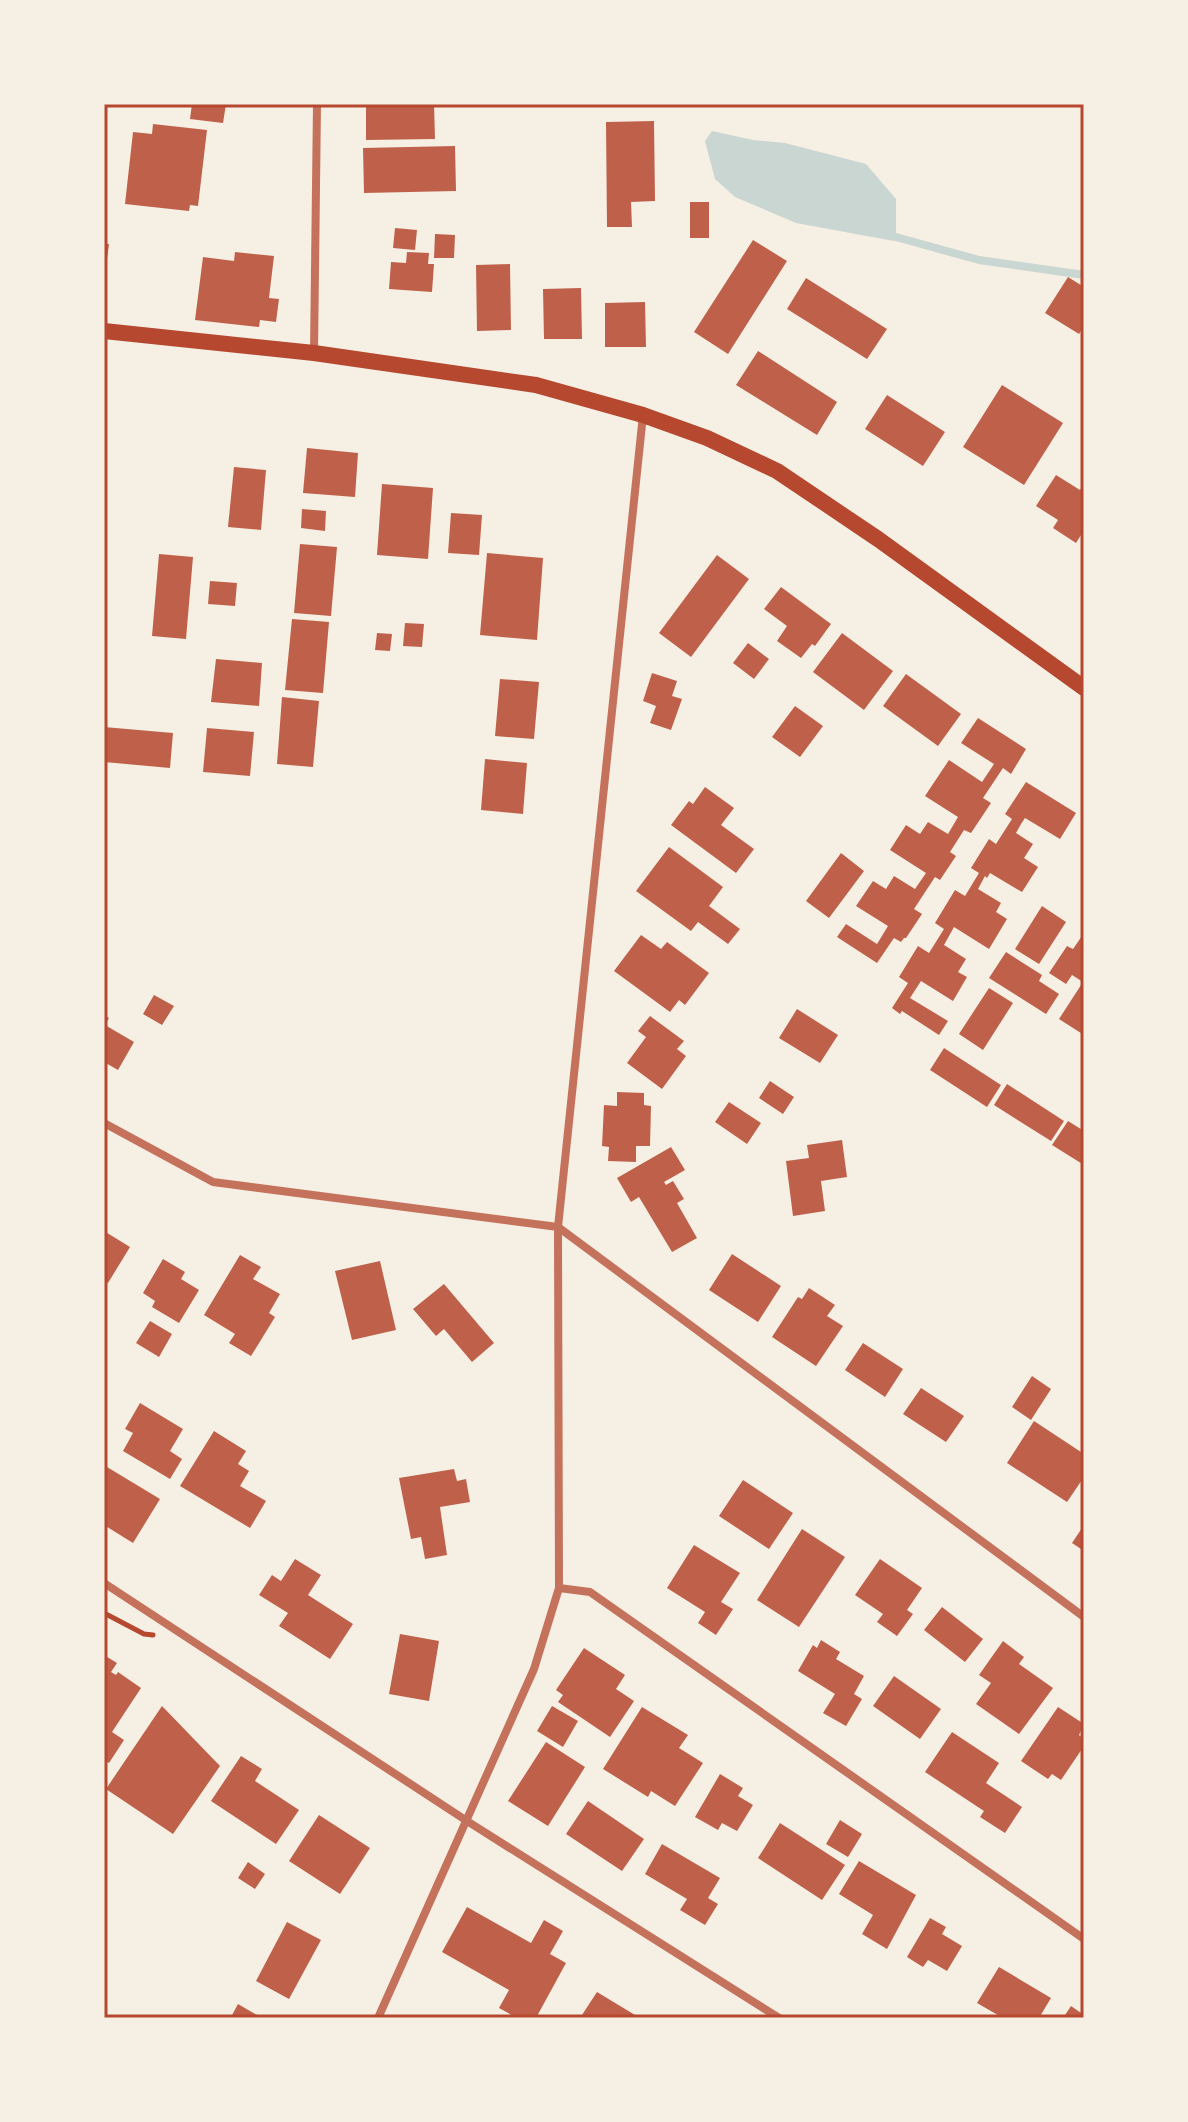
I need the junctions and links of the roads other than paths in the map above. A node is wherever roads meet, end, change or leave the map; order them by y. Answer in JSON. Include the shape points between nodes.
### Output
{"nodes":[{"id":1,"x":317,"y":104,"type":"edge"},
{"id":2,"x":104,"y":331,"type":"edge"},
{"id":3,"x":314,"y":353,"type":"junction"},
{"id":4,"x":643,"y":415,"type":"junction"},
{"id":5,"x":1084,"y":688,"type":"edge"},
{"id":6,"x":104,"y":1123,"type":"edge"},
{"id":7,"x":558,"y":1227,"type":"junction"},
{"id":8,"x":104,"y":1583,"type":"edge"},
{"id":9,"x":559,"y":1588,"type":"junction"},
{"id":10,"x":1084,"y":1617,"type":"edge"},
{"id":11,"x":467,"y":1821,"type":"junction"},
{"id":12,"x":1084,"y":1939,"type":"edge"},
{"id":13,"x":378,"y":2018,"type":"edge"},
{"id":14,"x":779,"y":2018,"type":"edge"}],
"edges":[{"from":1,"to":3,"type":"street"},
{"from":2,"to":3,"type":"main road"},
{"from":3,"to":4,"type":"main road","via":[[536,385]]},
{"from":4,"to":5,"type":"main road","via":[[777,471]]},
{"from":4,"to":7,"type":"street"},
{"from":6,"to":7,"type":"street","via":[[213,1182]]},
{"from":7,"to":9,"type":"street"},
{"from":7,"to":10,"type":"street"},
{"from":8,"to":11,"type":"street"},
{"from":9,"to":11,"type":"street","via":[[534,1669]]},
{"from":9,"to":12,"type":"street","via":[[590,1592]]},
{"from":11,"to":13,"type":"street"},
{"from":11,"to":14,"type":"street"}]}
